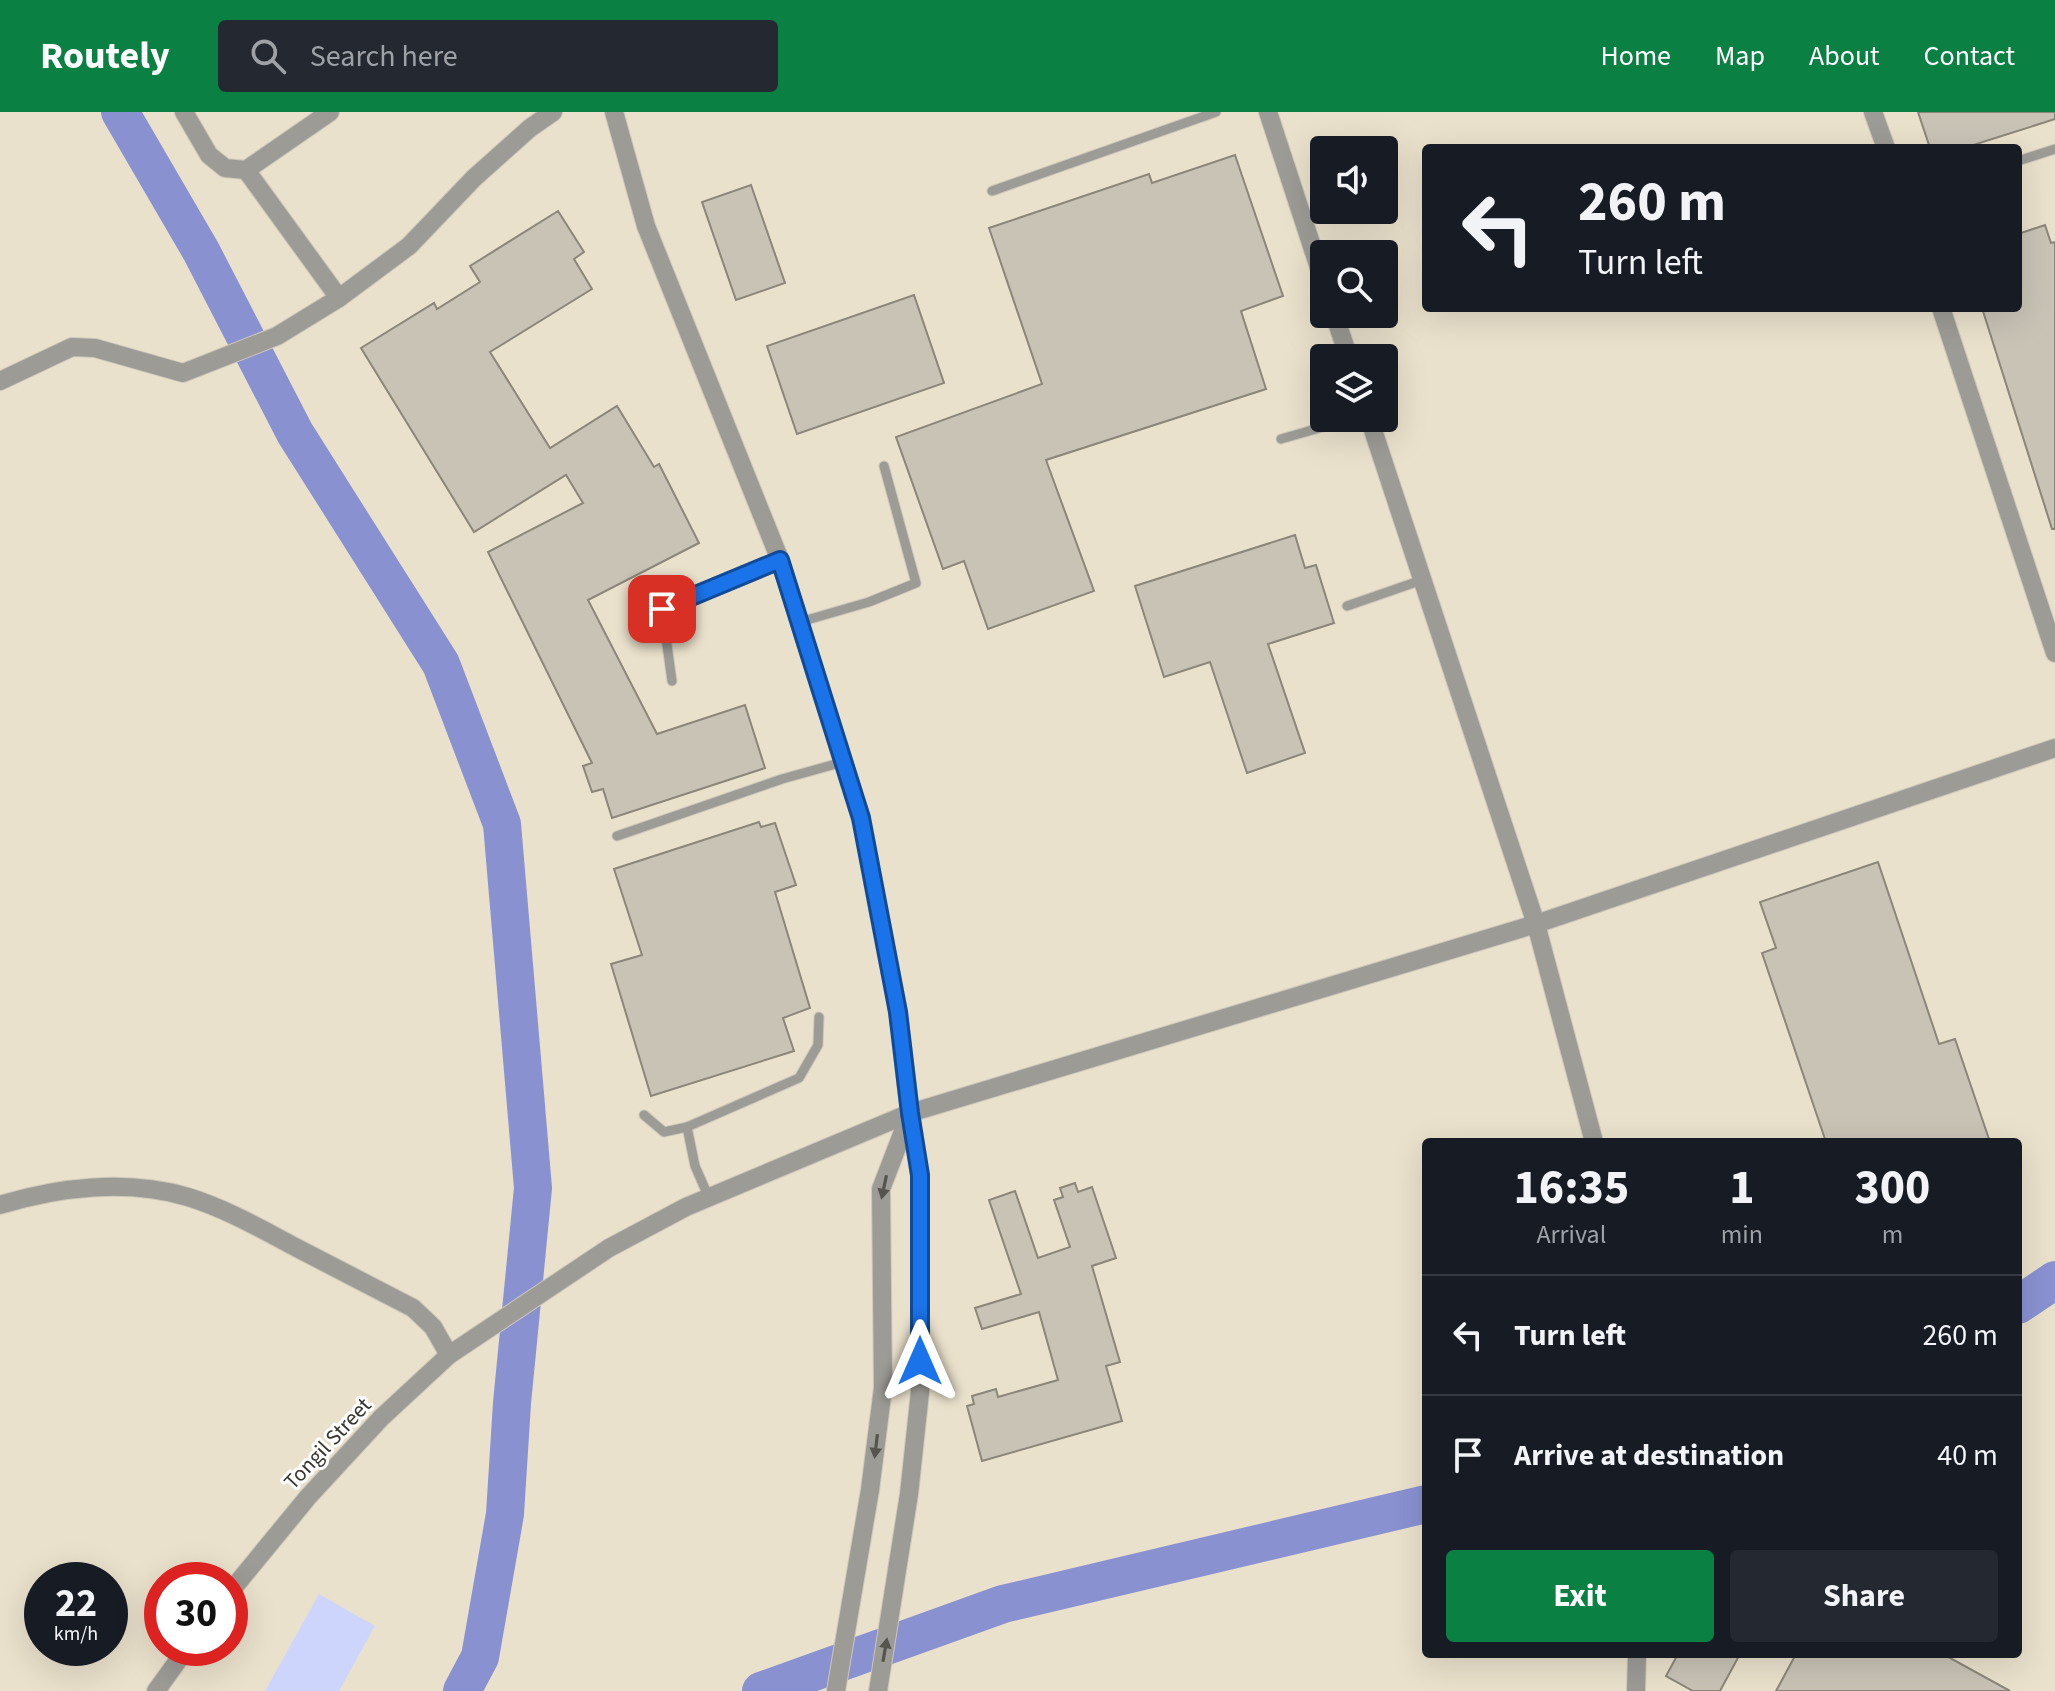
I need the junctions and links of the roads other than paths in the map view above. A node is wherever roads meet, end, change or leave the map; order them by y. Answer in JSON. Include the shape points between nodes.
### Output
{"nodes":[{"id":1,"x":184,"y":112,"type":"edge"},
{"id":2,"x":330,"y":112,"type":"edge"},
{"id":3,"x":553,"y":112,"type":"edge"},
{"id":4,"x":614,"y":112,"type":"edge"},
{"id":5,"x":1216,"y":112,"type":"edge"},
{"id":6,"x":1268,"y":112,"type":"edge"},
{"id":7,"x":1873,"y":112,"type":"edge"},
{"id":8,"x":1885,"y":144,"type":"edge"},
{"id":9,"x":2055,"y":149,"type":"edge"},
{"id":10,"x":2022,"y":160,"type":"edge"},
{"id":11,"x":246,"y":170,"type":"junction"},
{"id":12,"x":992,"y":191,"type":"dead end"},
{"id":13,"x":1310,"y":240,"type":"edge"},
{"id":14,"x":339,"y":298,"type":"junction"},
{"id":15,"x":1942,"y":312,"type":"edge"},
{"id":16,"x":0,"y":381,"type":"edge"},
{"id":17,"x":1310,"y":431,"type":"edge"},
{"id":18,"x":1374,"y":432,"type":"edge"},
{"id":19,"x":1281,"y":439,"type":"dead end"},
{"id":20,"x":884,"y":466,"type":"dead end"},
{"id":21,"x":780,"y":560,"type":"junction"},
{"id":22,"x":1422,"y":580,"type":"junction"},
{"id":23,"x":1347,"y":606,"type":"dead end"},
{"id":24,"x":800,"y":622,"type":"junction"},
{"id":25,"x":2055,"y":653,"type":"edge"},
{"id":26,"x":672,"y":681,"type":"dead end"},
{"id":27,"x":2055,"y":748,"type":"edge"},
{"id":28,"x":843,"y":762,"type":"junction"},
{"id":29,"x":617,"y":836,"type":"dead end"},
{"id":30,"x":1536,"y":924,"type":"junction"},
{"id":31,"x":819,"y":1017,"type":"dead end"},
{"id":32,"x":910,"y":1113,"type":"junction"},
{"id":33,"x":644,"y":1115,"type":"dead end"},
{"id":34,"x":687,"y":1127,"type":"junction"},
{"id":35,"x":1593,"y":1138,"type":"edge"},
{"id":36,"x":709,"y":1198,"type":"junction"},
{"id":37,"x":0,"y":1205,"type":"edge"},
{"id":38,"x":449,"y":1355,"type":"junction"},
{"id":39,"x":248,"y":1570,"type":"edge"},
{"id":40,"x":1637,"y":1658,"type":"edge"},
{"id":41,"x":174,"y":1666,"type":"edge"},
{"id":42,"x":156,"y":1691,"type":"edge"},
{"id":43,"x":836,"y":1691,"type":"edge"},
{"id":44,"x":878,"y":1691,"type":"edge"},
{"id":45,"x":1636,"y":1691,"type":"edge"}],
"edges":[{"from":1,"to":11,"type":"street","via":[[209,155],[225,168]]},
{"from":2,"to":11,"type":"street"},
{"from":3,"to":14,"type":"street","via":[[474,178],[409,246]]},
{"from":4,"to":21,"type":"street","via":[[646,226]]},
{"from":5,"to":12,"type":"lane"},
{"from":6,"to":13,"type":"street"},
{"from":7,"to":8,"type":"street"},
{"from":9,"to":10,"type":"lane"},
{"from":11,"to":14,"type":"street"},
{"from":14,"to":16,"type":"street","via":[[277,336],[183,373],[95,348],[72,347]]},
{"from":15,"to":25,"type":"street"},
{"from":17,"to":19,"type":"lane"},
{"from":18,"to":22,"type":"street"},
{"from":20,"to":24,"type":"lane","via":[[916,583]]},
{"from":21,"to":24,"type":"street"},
{"from":21,"to":26,"type":"lane","via":[[662,609]]},
{"from":22,"to":23,"type":"lane"},
{"from":22,"to":30,"type":"street"},
{"from":24,"to":28,"type":"street"},
{"from":27,"to":30,"type":"street","name":"Tongil Street"},
{"from":28,"to":29,"type":"lane"},
{"from":28,"to":32,"type":"street","via":[[861,818],[895,997]]},
{"from":30,"to":32,"type":"street","name":"Tongil Street"},
{"from":30,"to":35,"type":"street"},
{"from":31,"to":34,"type":"lane","via":[[818,1045],[799,1078]]},
{"from":32,"to":36,"type":"street","name":"Tongil Street"},
{"from":32,"to":43,"type":"street","one_way":true,"via":[[881,1189],[883,1388]]},
{"from":44,"to":32,"type":"street","one_way":true,"via":[[920,1392],[920,1175]]},
{"from":33,"to":34,"type":"lane","via":[[664,1132]]},
{"from":34,"to":36,"type":"lane"},
{"from":36,"to":38,"type":"street","name":"Tongil Street","via":[[609,1248]]},
{"from":37,"to":38,"type":"street","via":[[36,1194],[99,1188],[186,1196],[255,1225],[413,1308],[433,1327]]},
{"from":38,"to":39,"type":"street","name":"Tongil Street","via":[[381,1418]]},
{"from":40,"to":45,"type":"street"},
{"from":41,"to":42,"type":"street"}]}
